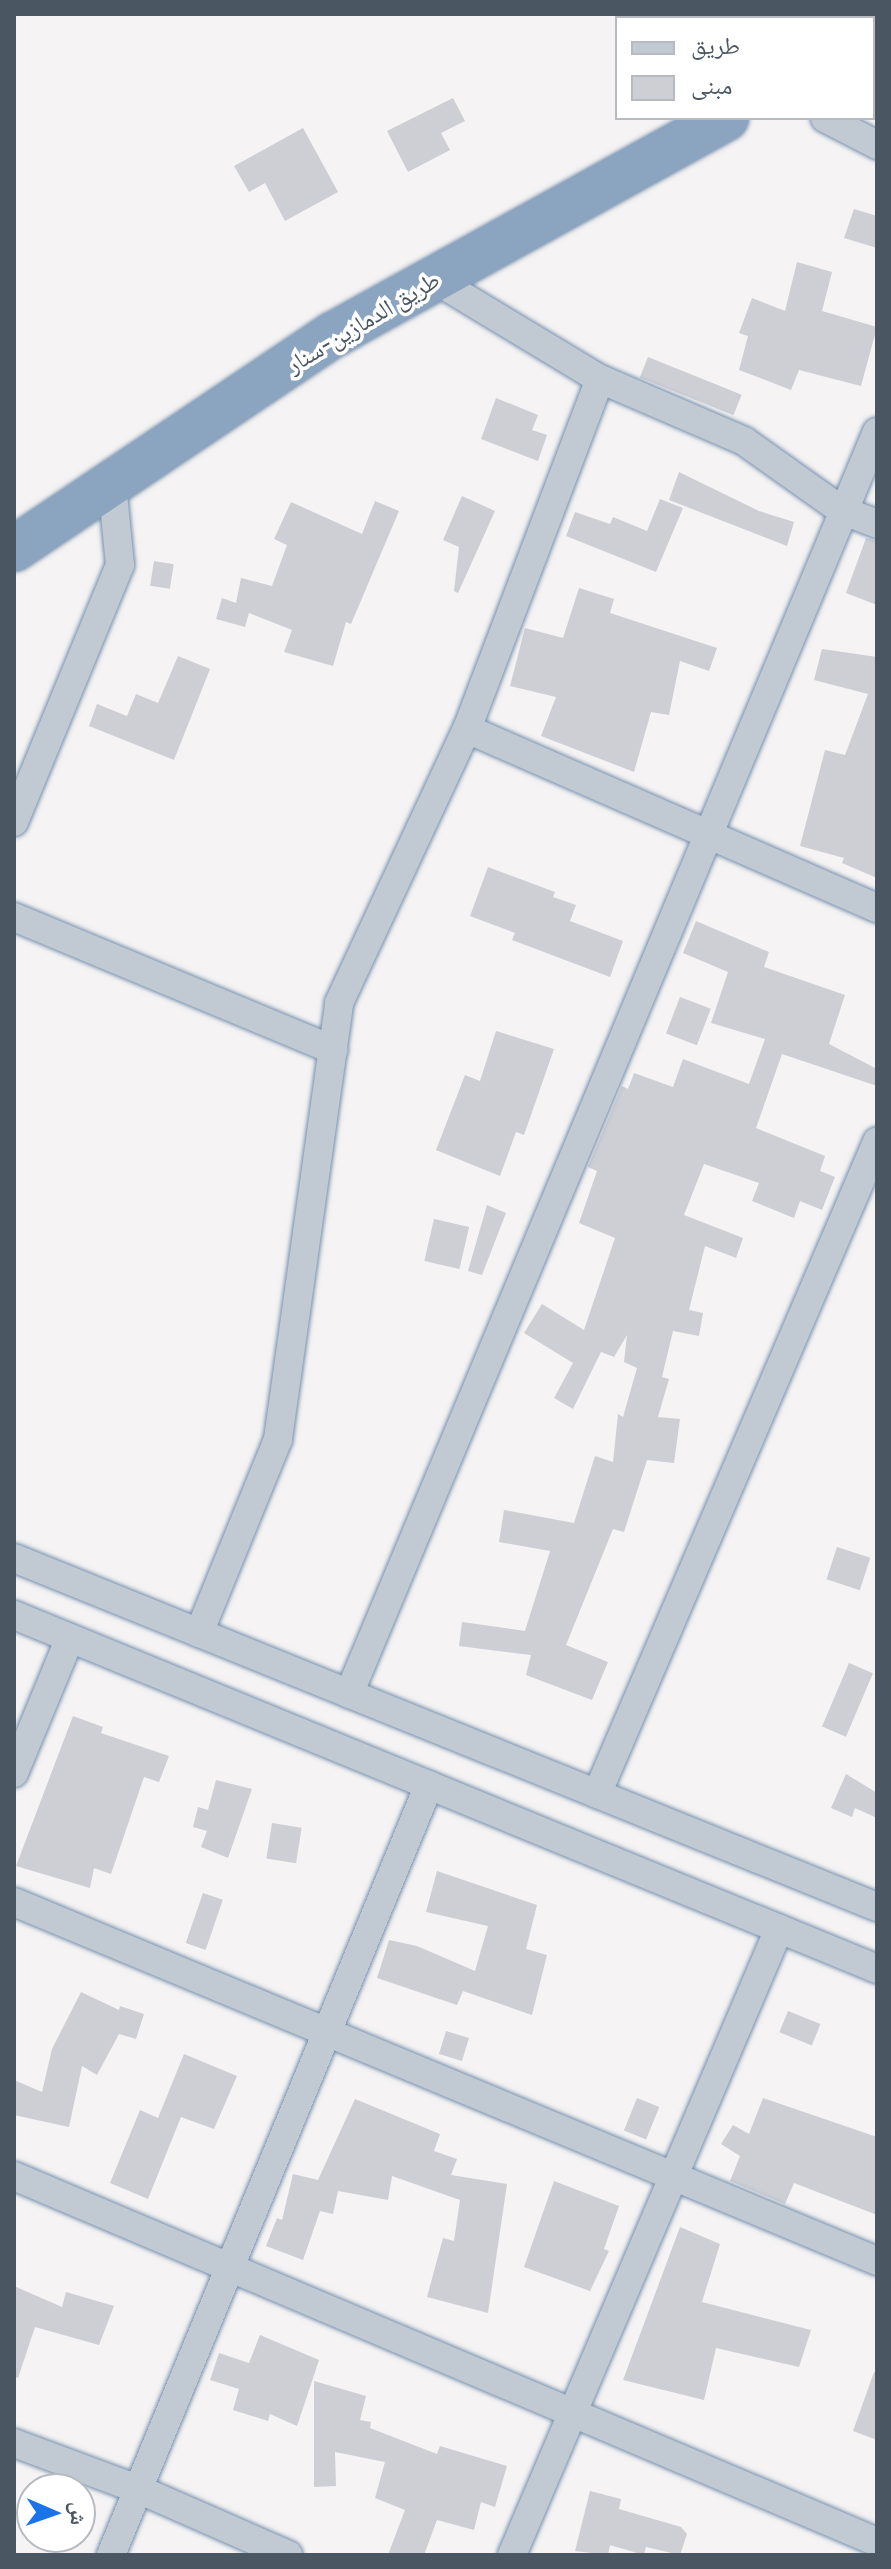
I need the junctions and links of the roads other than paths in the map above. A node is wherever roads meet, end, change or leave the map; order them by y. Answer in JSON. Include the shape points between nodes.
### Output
{"nodes":[{"id":1,"x":722,"y":120,"type":"edge"},
{"id":2,"x":829,"y":120,"type":"edge"},
{"id":3,"x":877,"y":145,"type":"edge"},
{"id":4,"x":434,"y":279,"type":"junction"},
{"id":5,"x":600,"y":379,"type":"junction"},
{"id":6,"x":877,"y":432,"type":"edge"},
{"id":7,"x":112,"y":483,"type":"junction"},
{"id":8,"x":841,"y":510,"type":"junction"},
{"id":9,"x":877,"y":524,"type":"edge"},
{"id":10,"x":14,"y":549,"type":"edge"},
{"id":11,"x":467,"y":729,"type":"junction"},
{"id":12,"x":14,"y":822,"type":"edge"},
{"id":13,"x":705,"y":835,"type":"junction"},
{"id":14,"x":877,"y":908,"type":"edge"},
{"id":15,"x":14,"y":917,"type":"edge"},
{"id":16,"x":333,"y":1050,"type":"junction"},
{"id":17,"x":877,"y":1142,"type":"edge"},
{"id":18,"x":14,"y":1558,"type":"edge"},
{"id":19,"x":14,"y":1615,"type":"edge"},
{"id":20,"x":199,"y":1633,"type":"junction"},
{"id":21,"x":70,"y":1638,"type":"junction"},
{"id":22,"x":349,"y":1694,"type":"junction"},
{"id":23,"x":14,"y":1773,"type":"edge"},
{"id":24,"x":429,"y":1785,"type":"junction"},
{"id":25,"x":597,"y":1794,"type":"junction"},
{"id":26,"x":14,"y":1902,"type":"edge"},
{"id":27,"x":877,"y":1907,"type":"edge"},
{"id":28,"x":779,"y":1929,"type":"junction"},
{"id":29,"x":877,"y":1969,"type":"edge"},
{"id":30,"x":326,"y":2035,"type":"junction"},
{"id":31,"x":676,"y":2173,"type":"junction"},
{"id":32,"x":14,"y":2176,"type":"edge"},
{"id":33,"x":877,"y":2261,"type":"edge"},
{"id":34,"x":230,"y":2266,"type":"junction"},
{"id":35,"x":577,"y":2411,"type":"junction"},
{"id":36,"x":14,"y":2443,"type":"edge"},
{"id":37,"x":138,"y":2489,"type":"junction"},
{"id":38,"x":877,"y":2542,"type":"edge"},
{"id":39,"x":111,"y":2555,"type":"edge"},
{"id":40,"x":288,"y":2555,"type":"edge"},
{"id":41,"x":512,"y":2555,"type":"edge"}],
"edges":[{"from":1,"to":4,"type":"highway","name":"طريق الدمازين-سنار"},
{"from":2,"to":3,"type":"street"},
{"from":4,"to":5,"type":"street"},
{"from":4,"to":7,"type":"highway","name":"طريق الدمازين-سنار","via":[[333,335]]},
{"from":5,"to":8,"type":"street","via":[[744,441]]},
{"from":5,"to":11,"type":"street"},
{"from":6,"to":8,"type":"street"},
{"from":7,"to":10,"type":"highway","name":"طريق الدمازين-سنار"},
{"from":7,"to":12,"type":"street","via":[[120,565]]},
{"from":8,"to":9,"type":"street"},
{"from":8,"to":13,"type":"street"},
{"from":11,"to":13,"type":"street"},
{"from":11,"to":16,"type":"street","via":[[339,1003]]},
{"from":13,"to":14,"type":"street"},
{"from":13,"to":22,"type":"street"},
{"from":15,"to":16,"type":"street"},
{"from":16,"to":20,"type":"street","via":[[278,1439]]},
{"from":17,"to":25,"type":"street"},
{"from":18,"to":20,"type":"street"},
{"from":19,"to":21,"type":"street"},
{"from":20,"to":22,"type":"street"},
{"from":21,"to":23,"type":"street"},
{"from":21,"to":24,"type":"street"},
{"from":22,"to":25,"type":"street"},
{"from":24,"to":28,"type":"street"},
{"from":24,"to":30,"type":"street"},
{"from":25,"to":27,"type":"street"},
{"from":26,"to":30,"type":"street"},
{"from":28,"to":29,"type":"street"},
{"from":28,"to":31,"type":"street"},
{"from":30,"to":31,"type":"street"},
{"from":30,"to":34,"type":"street"},
{"from":31,"to":33,"type":"street"},
{"from":31,"to":35,"type":"street"},
{"from":32,"to":34,"type":"street"},
{"from":34,"to":35,"type":"street"},
{"from":34,"to":37,"type":"street"},
{"from":35,"to":38,"type":"street"},
{"from":35,"to":41,"type":"street"},
{"from":36,"to":37,"type":"street"},
{"from":37,"to":39,"type":"street"},
{"from":37,"to":40,"type":"street"}]}
